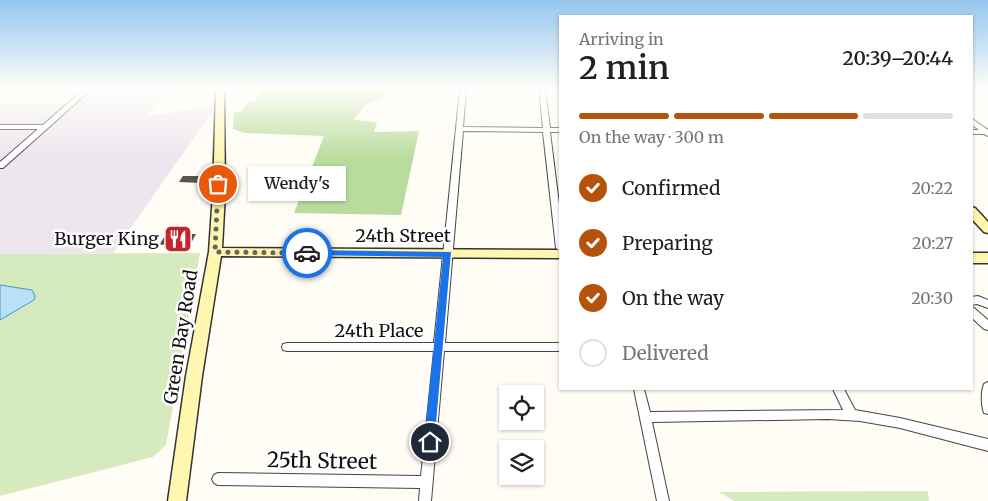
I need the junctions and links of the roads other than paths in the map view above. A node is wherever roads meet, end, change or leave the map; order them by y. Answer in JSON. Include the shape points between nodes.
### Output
{"nodes":[{"id":1,"x":62,"y":112,"type":"edge"},
{"id":2,"x":220,"y":112,"type":"edge"},
{"id":3,"x":461,"y":112,"type":"edge"},
{"id":4,"x":544,"y":112,"type":"edge"},
{"id":5,"x":973,"y":122,"type":"edge"},
{"id":6,"x":0,"y":127,"type":"edge"},
{"id":7,"x":46,"y":127,"type":"junction"},
{"id":8,"x":459,"y":129,"type":"junction"},
{"id":9,"x":546,"y":130,"type":"junction"},
{"id":10,"x":559,"y":130,"type":"edge"},
{"id":11,"x":973,"y":132,"type":"edge"},
{"id":12,"x":987,"y":133,"type":"edge"},
{"id":13,"x":0,"y":166,"type":"edge"},
{"id":14,"x":973,"y":213,"type":"edge"},
{"id":15,"x":988,"y":228,"type":"edge"},
{"id":16,"x":559,"y":240,"type":"edge"},
{"id":17,"x":215,"y":252,"type":"junction"},
{"id":18,"x":448,"y":254,"type":"junction"},
{"id":19,"x":559,"y":254,"type":"edge"},
{"id":20,"x":973,"y":258,"type":"edge"},
{"id":21,"x":988,"y":258,"type":"edge"},
{"id":22,"x":973,"y":301,"type":"edge"},
{"id":23,"x":988,"y":304,"type":"edge"},
{"id":24,"x":973,"y":313,"type":"edge"},
{"id":25,"x":988,"y":326,"type":"edge"},
{"id":26,"x":287,"y":347,"type":"dead end"},
{"id":27,"x":438,"y":347,"type":"junction"},
{"id":28,"x":559,"y":347,"type":"edge"},
{"id":29,"x":988,"y":387,"type":"edge"},
{"id":30,"x":640,"y":390,"type":"edge"},
{"id":31,"x":839,"y":390,"type":"edge"},
{"id":32,"x":988,"y":409,"type":"edge"},
{"id":33,"x":852,"y":416,"type":"junction"},
{"id":34,"x":645,"y":417,"type":"junction"},
{"id":35,"x":988,"y":445,"type":"edge"},
{"id":36,"x":218,"y":479,"type":"dead end"},
{"id":37,"x":426,"y":482,"type":"junction"},
{"id":38,"x":177,"y":501,"type":"edge"},
{"id":39,"x":425,"y":501,"type":"edge"},
{"id":40,"x":663,"y":501,"type":"edge"}],
"edges":[{"from":1,"to":7,"type":"street"},
{"from":2,"to":17,"type":"main road","name":"Green Bay Road"},
{"from":3,"to":8,"type":"street"},
{"from":4,"to":9,"type":"street"},
{"from":5,"to":12,"type":"street"},
{"from":6,"to":7,"type":"street"},
{"from":7,"to":13,"type":"street"},
{"from":8,"to":9,"type":"street"},
{"from":8,"to":18,"type":"street"},
{"from":9,"to":10,"type":"street"},
{"from":9,"to":16,"type":"street"},
{"from":11,"to":12,"type":"street"},
{"from":14,"to":15,"type":"main road"},
{"from":17,"to":18,"type":"main road","name":"24th Street"},
{"from":17,"to":38,"type":"main road","name":"Green Bay Road"},
{"from":18,"to":19,"type":"main road","name":"24th Street"},
{"from":18,"to":27,"type":"street"},
{"from":20,"to":21,"type":"main road"},
{"from":22,"to":23,"type":"street"},
{"from":24,"to":25,"type":"street"},
{"from":26,"to":27,"type":"street","name":"24th Place"},
{"from":27,"to":28,"type":"street","name":"24th Place"},
{"from":27,"to":37,"type":"street"},
{"from":29,"to":32,"type":"street"},
{"from":30,"to":34,"type":"street"},
{"from":31,"to":33,"type":"street"},
{"from":33,"to":34,"type":"street"},
{"from":33,"to":35,"type":"street","via":[[900,422]]},
{"from":34,"to":40,"type":"street"},
{"from":36,"to":37,"type":"street","name":"25th Street"},
{"from":37,"to":39,"type":"street"}]}
